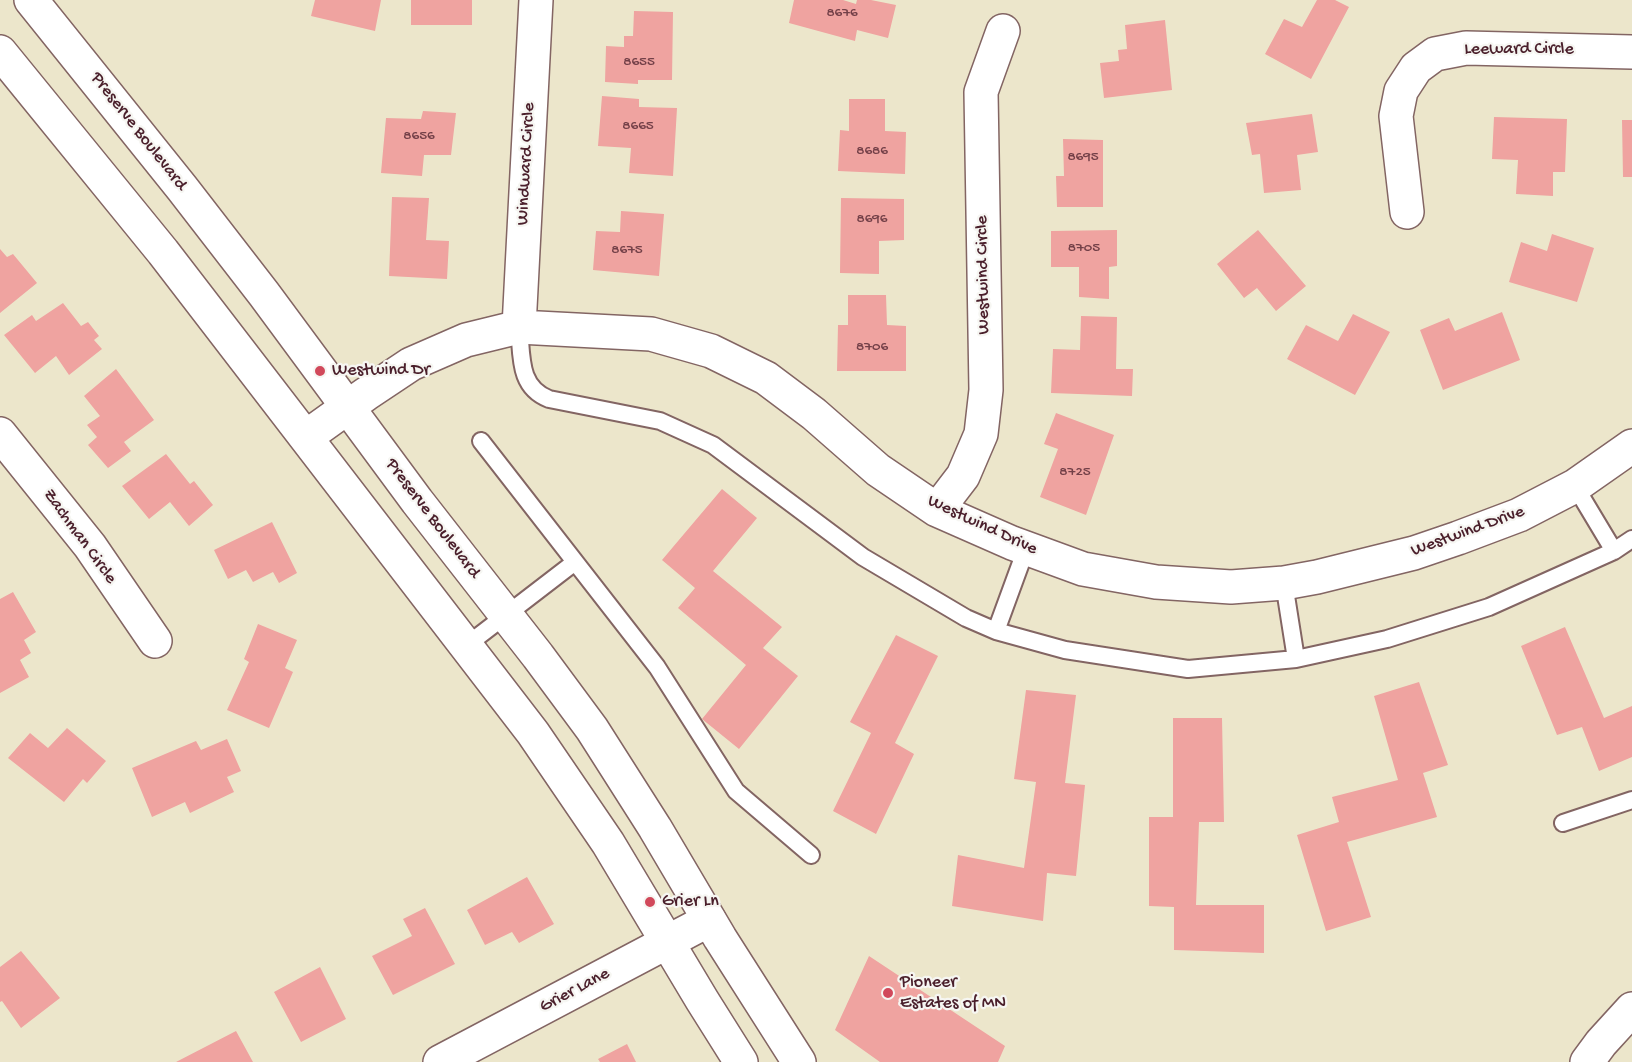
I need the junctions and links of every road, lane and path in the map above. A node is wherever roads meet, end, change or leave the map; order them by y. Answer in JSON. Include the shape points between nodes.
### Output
{"nodes":[{"id":1,"x":31,"y":0,"type":"edge"},
{"id":2,"x":536,"y":0,"type":"edge"},
{"id":3,"x":1003,"y":31,"type":"dead end"},
{"id":4,"x":0,"y":52,"type":"edge"},
{"id":5,"x":1632,"y":52,"type":"edge"},
{"id":6,"x":1407,"y":212,"type":"dead end"},
{"id":7,"x":519,"y":327,"type":"junction"},
{"id":8,"x":348,"y":406,"type":"junction"},
{"id":9,"x":0,"y":434,"type":"edge"},
{"id":10,"x":306,"y":437,"type":"junction"},
{"id":11,"x":481,"y":441,"type":"dead end"},
{"id":12,"x":1632,"y":446,"type":"edge"},
{"id":13,"x":1575,"y":486,"type":"junction"},
{"id":14,"x":937,"y":510,"type":"junction"},
{"id":15,"x":1632,"y":539,"type":"edge"},
{"id":16,"x":1026,"y":549,"type":"junction"},
{"id":17,"x":1614,"y":551,"type":"junction"},
{"id":18,"x":575,"y":562,"type":"junction"},
{"id":19,"x":1284,"y":583,"type":"junction"},
{"id":20,"x":506,"y":615,"type":"junction"},
{"id":21,"x":996,"y":631,"type":"junction"},
{"id":22,"x":155,"y":641,"type":"dead end"},
{"id":23,"x":466,"y":645,"type":"junction"},
{"id":24,"x":1296,"y":659,"type":"junction"},
{"id":25,"x":1632,"y":800,"type":"edge"},
{"id":26,"x":1563,"y":824,"type":"dead end"},
{"id":27,"x":811,"y":855,"type":"dead end"},
{"id":28,"x":709,"y":920,"type":"junction"},
{"id":29,"x":668,"y":942,"type":"junction"},
{"id":30,"x":1632,"y":1009,"type":"edge"},
{"id":31,"x":440,"y":1062,"type":"edge"},
{"id":32,"x":741,"y":1062,"type":"edge"},
{"id":33,"x":799,"y":1062,"type":"edge"},
{"id":34,"x":1587,"y":1062,"type":"edge"}],
"edges":[{"from":1,"to":8,"type":"street","name":"Preserve Boulevard","via":[[141,135]]},
{"from":2,"to":7,"type":"street","name":"Windward Circle"},
{"from":3,"to":14,"type":"street","name":"Westwind Circle","via":[[981,92],[986,390],[981,434],[963,476]]},
{"from":4,"to":10,"type":"street","via":[[124,203]]},
{"from":5,"to":6,"type":"street","name":"Leeward Circle","via":[[1466,48],[1435,54],[1416,68],[1401,92],[1396,116]]},
{"from":7,"to":8,"type":"street","name":"Westwind Drive","via":[[466,340],[411,364]]},
{"from":7,"to":14,"type":"street","name":"Westwind Drive","via":[[651,334],[711,351],[766,378],[878,470]]},
{"from":7,"to":21,"type":"lane","via":[[524,376],[538,395],[660,421],[713,445],[863,557],[966,618]]},
{"from":8,"to":10,"type":"street","name":"Westwind Drive"},
{"from":8,"to":20,"type":"street","name":"Preserve Boulevard"},
{"from":9,"to":22,"type":"street","name":"Zachman Circle","via":[[90,546]]},
{"from":10,"to":23,"type":"street"},
{"from":11,"to":18,"type":"lane"},
{"from":12,"to":13,"type":"street","name":"Westwind Drive"},
{"from":13,"to":17,"type":"lane"},
{"from":13,"to":19,"type":"street","name":"Westwind Drive","via":[[1519,515],[1436,546]]},
{"from":14,"to":16,"type":"street","name":"Westwind Drive"},
{"from":15,"to":17,"type":"lane"},
{"from":16,"to":19,"type":"street","name":"Westwind Drive","via":[[1083,569],[1156,582],[1231,587]]},
{"from":16,"to":21,"type":"lane"},
{"from":17,"to":24,"type":"lane","via":[[1489,607],[1387,639]]},
{"from":18,"to":20,"type":"lane"},
{"from":18,"to":27,"type":"lane","via":[[657,667],[736,791]]},
{"from":19,"to":24,"type":"lane"},
{"from":20,"to":23,"type":"lane"},
{"from":20,"to":28,"type":"street","name":"Preserve Boulevard","via":[[592,729]]},
{"from":21,"to":24,"type":"lane","via":[[1065,650],[1188,669]]},
{"from":23,"to":29,"type":"street","via":[[572,787]]},
{"from":25,"to":26,"type":"lane"},
{"from":28,"to":29,"type":"street","name":"Grier Lane"},
{"from":28,"to":33,"type":"street","name":"Preserve Boulevard"},
{"from":29,"to":31,"type":"street","name":"Grier Lane"},
{"from":29,"to":32,"type":"street"},
{"from":30,"to":34,"type":"street"}]}
